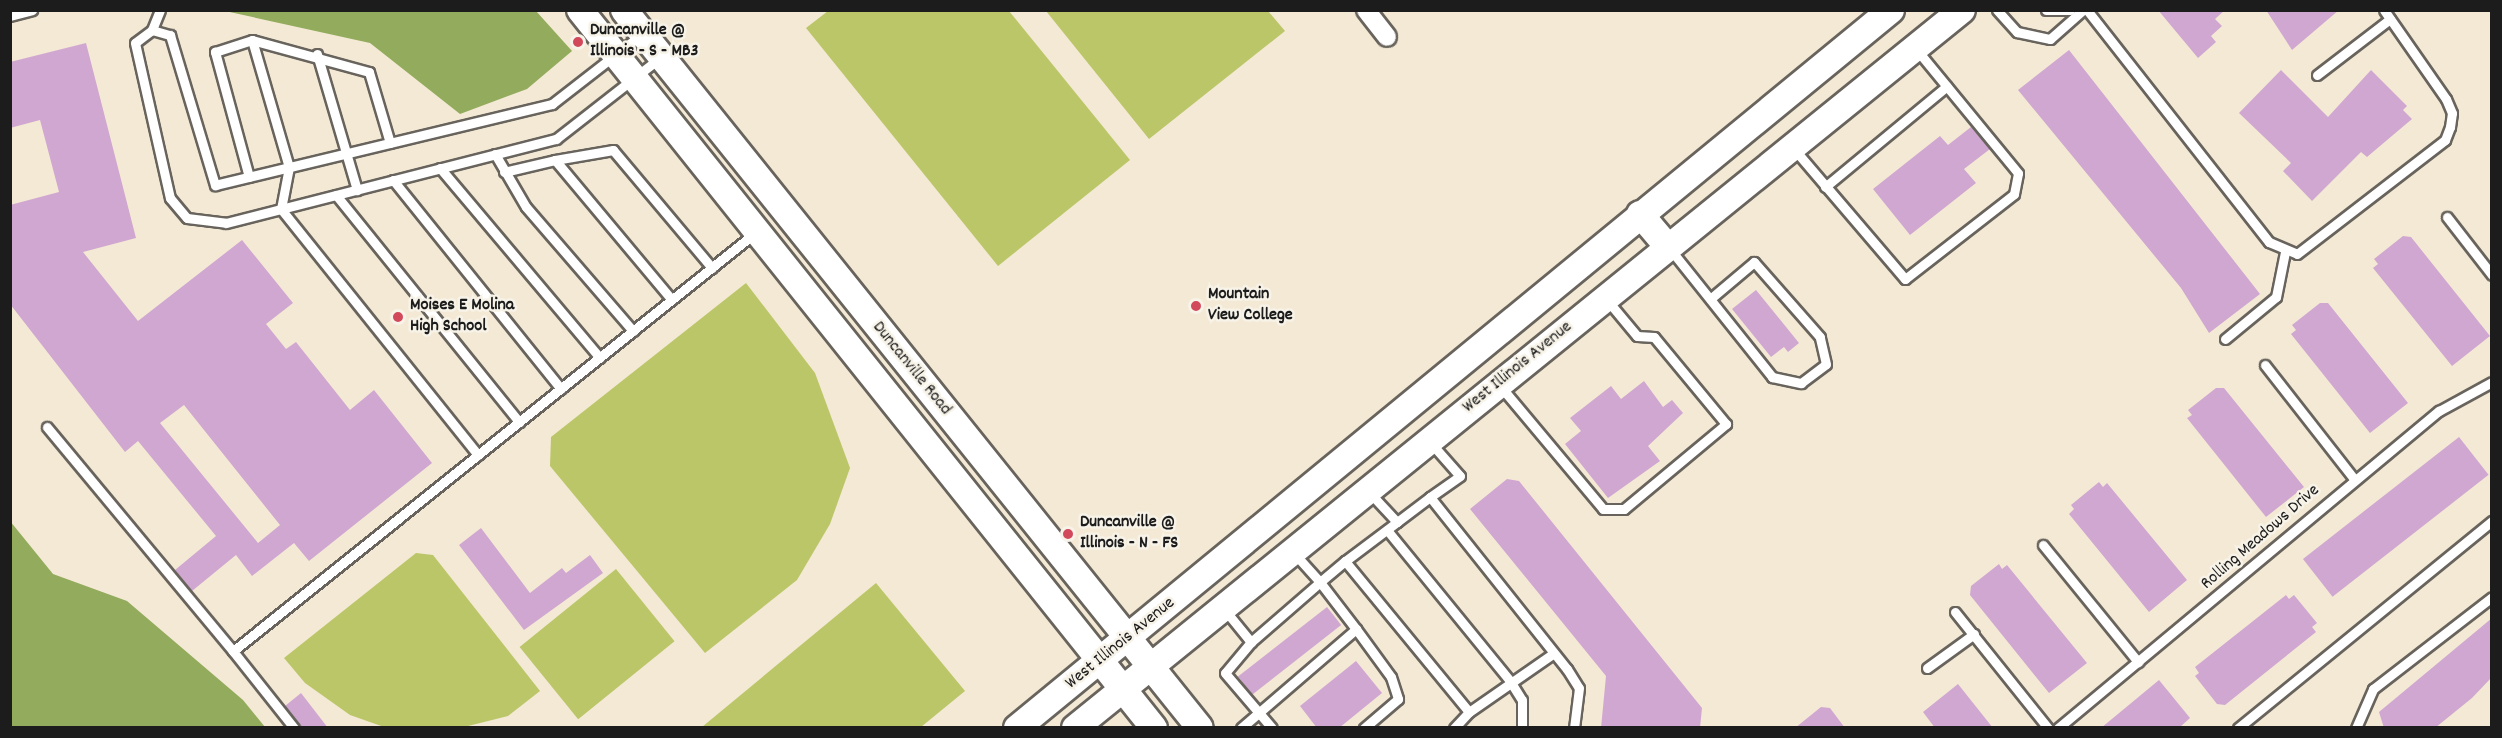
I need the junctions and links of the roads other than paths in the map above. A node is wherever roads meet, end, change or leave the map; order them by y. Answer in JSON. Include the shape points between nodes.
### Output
{"nodes":[{"id":1,"x":32,"y":10,"type":"edge"},
{"id":2,"x":160,"y":10,"type":"edge"},
{"id":3,"x":580,"y":10,"type":"edge"},
{"id":4,"x":624,"y":10,"type":"edge"},
{"id":5,"x":1366,"y":10,"type":"edge"},
{"id":6,"x":1891,"y":10,"type":"edge"},
{"id":7,"x":1962,"y":10,"type":"edge"},
{"id":8,"x":1997,"y":10,"type":"edge"},
{"id":9,"x":2046,"y":10,"type":"edge"},
{"id":10,"x":2070,"y":10,"type":"edge"},
{"id":11,"x":2085,"y":10,"type":"edge"},
{"id":12,"x":2384,"y":10,"type":"edge"},
{"id":13,"x":10,"y":16,"type":"edge"},
{"id":14,"x":2390,"y":19,"type":"junction"},
{"id":15,"x":152,"y":30,"type":"junction"},
{"id":16,"x":642,"y":34,"type":"junction"},
{"id":17,"x":1387,"y":37,"type":"dead end"},
{"id":18,"x":252,"y":40,"type":"junction"},
{"id":19,"x":1916,"y":48,"type":"junction"},
{"id":20,"x":317,"y":54,"type":"junction"},
{"id":21,"x":614,"y":54,"type":"junction"},
{"id":22,"x":661,"y":57,"type":"junction"},
{"id":23,"x":2317,"y":75,"type":"dead end"},
{"id":24,"x":634,"y":79,"type":"junction"},
{"id":25,"x":1947,"y":86,"type":"junction"},
{"id":26,"x":390,"y":143,"type":"junction"},
{"id":27,"x":1792,"y":147,"type":"junction"},
{"id":28,"x":348,"y":153,"type":"junction"},
{"id":29,"x":495,"y":154,"type":"junction"},
{"id":30,"x":555,"y":160,"type":"junction"},
{"id":31,"x":289,"y":167,"type":"junction"},
{"id":32,"x":440,"y":168,"type":"junction"},
{"id":33,"x":504,"y":172,"type":"junction"},
{"id":34,"x":249,"y":177,"type":"junction"},
{"id":35,"x":393,"y":180,"type":"junction"},
{"id":36,"x":1826,"y":187,"type":"junction"},
{"id":37,"x":357,"y":190,"type":"junction"},
{"id":38,"x":336,"y":195,"type":"junction"},
{"id":39,"x":281,"y":209,"type":"junction"},
{"id":40,"x":1640,"y":213,"type":"junction"},
{"id":41,"x":2447,"y":218,"type":"dead end"},
{"id":42,"x":757,"y":232,"type":"junction"},
{"id":43,"x":1668,"y":247,"type":"junction"},
{"id":44,"x":2285,"y":252,"type":"junction"},
{"id":45,"x":712,"y":268,"type":"junction"},
{"id":46,"x":2492,"y":275,"type":"edge"},
{"id":47,"x":1606,"y":298,"type":"junction"},
{"id":48,"x":1710,"y":299,"type":"junction"},
{"id":49,"x":672,"y":300,"type":"junction"},
{"id":50,"x":633,"y":332,"type":"junction"},
{"id":51,"x":2224,"y":339,"type":"dead end"},
{"id":52,"x":600,"y":358,"type":"junction"},
{"id":53,"x":2265,"y":365,"type":"dead end"},
{"id":54,"x":2492,"y":382,"type":"edge"},
{"id":55,"x":1498,"y":384,"type":"junction"},
{"id":56,"x":561,"y":389,"type":"junction"},
{"id":57,"x":1405,"y":413,"type":"junction"},
{"id":58,"x":519,"y":422,"type":"junction"},
{"id":59,"x":47,"y":428,"type":"dead end"},
{"id":60,"x":1428,"y":441,"type":"junction"},
{"id":61,"x":478,"y":455,"type":"junction"},
{"id":62,"x":2355,"y":480,"type":"junction"},
{"id":63,"x":1368,"y":490,"type":"junction"},
{"id":64,"x":1430,"y":498,"type":"junction"},
{"id":65,"x":2492,"y":521,"type":"edge"},
{"id":66,"x":1397,"y":522,"type":"junction"},
{"id":67,"x":1387,"y":530,"type":"junction"},
{"id":68,"x":2043,"y":545,"type":"dead end"},
{"id":69,"x":1292,"y":551,"type":"junction"},
{"id":70,"x":1345,"y":561,"type":"junction"},
{"id":71,"x":1320,"y":582,"type":"junction"},
{"id":72,"x":2492,"y":597,"type":"edge"},
{"id":73,"x":1222,"y":607,"type":"junction"},
{"id":74,"x":1955,"y":612,"type":"dead end"},
{"id":75,"x":1356,"y":629,"type":"junction"},
{"id":76,"x":1974,"y":634,"type":"junction"},
{"id":77,"x":1127,"y":639,"type":"junction"},
{"id":78,"x":1251,"y":642,"type":"junction"},
{"id":79,"x":233,"y":651,"type":"junction"},
{"id":80,"x":1554,"y":653,"type":"junction"},
{"id":81,"x":1100,"y":660,"type":"junction"},
{"id":82,"x":2138,"y":662,"type":"junction"},
{"id":83,"x":1150,"y":665,"type":"junction"},
{"id":84,"x":1927,"y":668,"type":"dead end"},
{"id":85,"x":1510,"y":681,"type":"junction"},
{"id":86,"x":1122,"y":688,"type":"junction"},
{"id":87,"x":1258,"y":712,"type":"junction"},
{"id":88,"x":1469,"y":712,"type":"junction"},
{"id":89,"x":294,"y":728,"type":"edge"},
{"id":90,"x":1017,"y":728,"type":"edge"},
{"id":91,"x":1075,"y":728,"type":"edge"},
{"id":92,"x":1154,"y":728,"type":"edge"},
{"id":93,"x":1200,"y":728,"type":"edge"},
{"id":94,"x":1241,"y":728,"type":"edge"},
{"id":95,"x":1272,"y":728,"type":"edge"},
{"id":96,"x":1364,"y":728,"type":"edge"},
{"id":97,"x":1454,"y":728,"type":"edge"},
{"id":98,"x":1522,"y":728,"type":"edge"},
{"id":99,"x":1574,"y":728,"type":"edge"},
{"id":100,"x":2048,"y":728,"type":"edge"},
{"id":101,"x":2058,"y":728,"type":"edge"},
{"id":102,"x":2238,"y":728,"type":"edge"},
{"id":103,"x":2356,"y":728,"type":"edge"}],
"edges":[{"from":1,"to":13,"type":"lane"},
{"from":2,"to":15,"type":"lane"},
{"from":3,"to":21,"type":"main road","name":"Duncanville Road"},
{"from":4,"to":16,"type":"main road","name":"Duncanville Road"},
{"from":5,"to":17,"type":"street"},
{"from":6,"to":40,"type":"main road","name":"West Illinois Avenue"},
{"from":7,"to":19,"type":"main road","name":"West Illinois Avenue"},
{"from":8,"to":11,"type":"lane","via":[[2017,32],[2050,39]]},
{"from":9,"to":10,"type":"lane"},
{"from":11,"to":44,"type":"lane","via":[[2269,242]]},
{"from":12,"to":14,"type":"lane"},
{"from":14,"to":23,"type":"lane"},
{"from":14,"to":44,"type":"lane","via":[[2452,113],[2445,140],[2320,242],[2297,254]]},
{"from":15,"to":34,"type":"lane","via":[[170,35],[215,185]]},
{"from":15,"to":39,"type":"lane","via":[[135,44],[170,198],[187,218],[226,223]]},
{"from":16,"to":21,"type":"lane"},
{"from":16,"to":22,"type":"main road","name":"Duncanville Road"},
{"from":18,"to":20,"type":"lane"},
{"from":18,"to":31,"type":"lane"},
{"from":18,"to":34,"type":"lane","via":[[215,52]]},
{"from":19,"to":25,"type":"lane"},
{"from":19,"to":27,"type":"main road","name":"West Illinois Avenue"},
{"from":20,"to":26,"type":"lane","via":[[369,72]]},
{"from":20,"to":28,"type":"lane"},
{"from":21,"to":24,"type":"main road","name":"Duncanville Road"},
{"from":21,"to":26,"type":"lane","via":[[552,104]]},
{"from":22,"to":24,"type":"lane"},
{"from":22,"to":77,"type":"main road","name":"Duncanville Road"},
{"from":24,"to":29,"type":"lane","via":[[556,139]]},
{"from":24,"to":42,"type":"main road","name":"Duncanville Road"},
{"from":25,"to":36,"type":"lane"},
{"from":25,"to":36,"type":"lane","via":[[2018,173],[2014,194],[1905,279]]},
{"from":26,"to":28,"type":"lane"},
{"from":27,"to":36,"type":"lane"},
{"from":27,"to":43,"type":"main road","name":"West Illinois Avenue"},
{"from":28,"to":31,"type":"lane"},
{"from":28,"to":37,"type":"lane"},
{"from":29,"to":32,"type":"lane"},
{"from":29,"to":33,"type":"lane"},
{"from":30,"to":33,"type":"lane"},
{"from":30,"to":45,"type":"lane","via":[[613,150]]},
{"from":30,"to":49,"type":"lane"},
{"from":31,"to":34,"type":"lane"},
{"from":31,"to":39,"type":"lane"},
{"from":32,"to":35,"type":"lane"},
{"from":32,"to":52,"type":"lane"},
{"from":33,"to":50,"type":"lane","via":[[526,207]]},
{"from":35,"to":37,"type":"lane"},
{"from":35,"to":56,"type":"lane"},
{"from":37,"to":38,"type":"lane"},
{"from":38,"to":39,"type":"lane"},
{"from":38,"to":58,"type":"lane"},
{"from":39,"to":61,"type":"lane"},
{"from":40,"to":43,"type":"main road"},
{"from":40,"to":57,"type":"main road","name":"West Illinois Avenue"},
{"from":41,"to":46,"type":"lane"},
{"from":42,"to":45,"type":"lane"},
{"from":42,"to":81,"type":"main road","name":"Duncanville Road"},
{"from":43,"to":47,"type":"main road","name":"West Illinois Avenue"},
{"from":43,"to":48,"type":"lane"},
{"from":44,"to":51,"type":"lane","via":[[2276,297]]},
{"from":45,"to":49,"type":"lane"},
{"from":47,"to":55,"type":"main road","name":"West Illinois Avenue"},
{"from":47,"to":55,"type":"lane","via":[[1637,336],[1654,337],[1726,424],[1624,509],[1603,509]]},
{"from":48,"to":48,"type":"lane","via":[[1772,377],[1801,383],[1826,364],[1820,337],[1754,262]]},
{"from":49,"to":50,"type":"lane"},
{"from":50,"to":52,"type":"lane"},
{"from":52,"to":56,"type":"lane"},
{"from":53,"to":62,"type":"lane"},
{"from":54,"to":62,"type":"lane","name":"Rolling Meadows Drive","via":[[2439,411]]},
{"from":55,"to":60,"type":"main road","name":"West Illinois Avenue"},
{"from":56,"to":58,"type":"lane"},
{"from":57,"to":60,"type":"main road"},
{"from":57,"to":77,"type":"main road","name":"West Illinois Avenue"},
{"from":58,"to":61,"type":"lane"},
{"from":59,"to":79,"type":"lane"},
{"from":60,"to":63,"type":"main road","name":"West Illinois Avenue"},
{"from":60,"to":64,"type":"lane","via":[[1460,476]]},
{"from":61,"to":79,"type":"lane"},
{"from":62,"to":82,"type":"lane","name":"Rolling Meadows Drive"},
{"from":63,"to":66,"type":"lane"},
{"from":63,"to":69,"type":"main road","name":"West Illinois Avenue"},
{"from":64,"to":66,"type":"lane"},
{"from":64,"to":80,"type":"lane"},
{"from":65,"to":102,"type":"lane"},
{"from":66,"to":67,"type":"lane"},
{"from":67,"to":70,"type":"lane"},
{"from":67,"to":85,"type":"lane"},
{"from":68,"to":82,"type":"lane"},
{"from":69,"to":71,"type":"lane"},
{"from":69,"to":73,"type":"main road","name":"West Illinois Avenue"},
{"from":70,"to":71,"type":"lane"},
{"from":70,"to":88,"type":"lane"},
{"from":71,"to":75,"type":"lane"},
{"from":71,"to":78,"type":"lane"},
{"from":72,"to":103,"type":"lane","via":[[2373,689]]},
{"from":73,"to":78,"type":"lane"},
{"from":73,"to":83,"type":"main road","name":"West Illinois Avenue"},
{"from":74,"to":76,"type":"lane"},
{"from":75,"to":87,"type":"lane"},
{"from":75,"to":96,"type":"lane","via":[[1391,677],[1398,699]]},
{"from":76,"to":84,"type":"lane"},
{"from":76,"to":100,"type":"lane"},
{"from":77,"to":81,"type":"main road","name":"West Illinois Avenue"},
{"from":77,"to":83,"type":"main road","name":"Duncanville Road"},
{"from":78,"to":87,"type":"lane","via":[[1225,673]]},
{"from":79,"to":89,"type":"lane"},
{"from":80,"to":85,"type":"lane"},
{"from":80,"to":99,"type":"lane","via":[[1579,688]]},
{"from":81,"to":86,"type":"main road","name":"Duncanville Road"},
{"from":81,"to":90,"type":"main road","name":"West Illinois Avenue"},
{"from":82,"to":101,"type":"lane","name":"Rolling Meadows Drive"},
{"from":83,"to":86,"type":"main road","name":"West Illinois Avenue"},
{"from":83,"to":93,"type":"main road","name":"Duncanville Road"},
{"from":85,"to":88,"type":"lane"},
{"from":85,"to":98,"type":"lane","via":[[1522,700]]},
{"from":86,"to":91,"type":"main road","name":"West Illinois Avenue"},
{"from":86,"to":92,"type":"main road","name":"Duncanville Road"},
{"from":87,"to":94,"type":"lane"},
{"from":87,"to":95,"type":"lane"},
{"from":88,"to":97,"type":"lane"}]}
